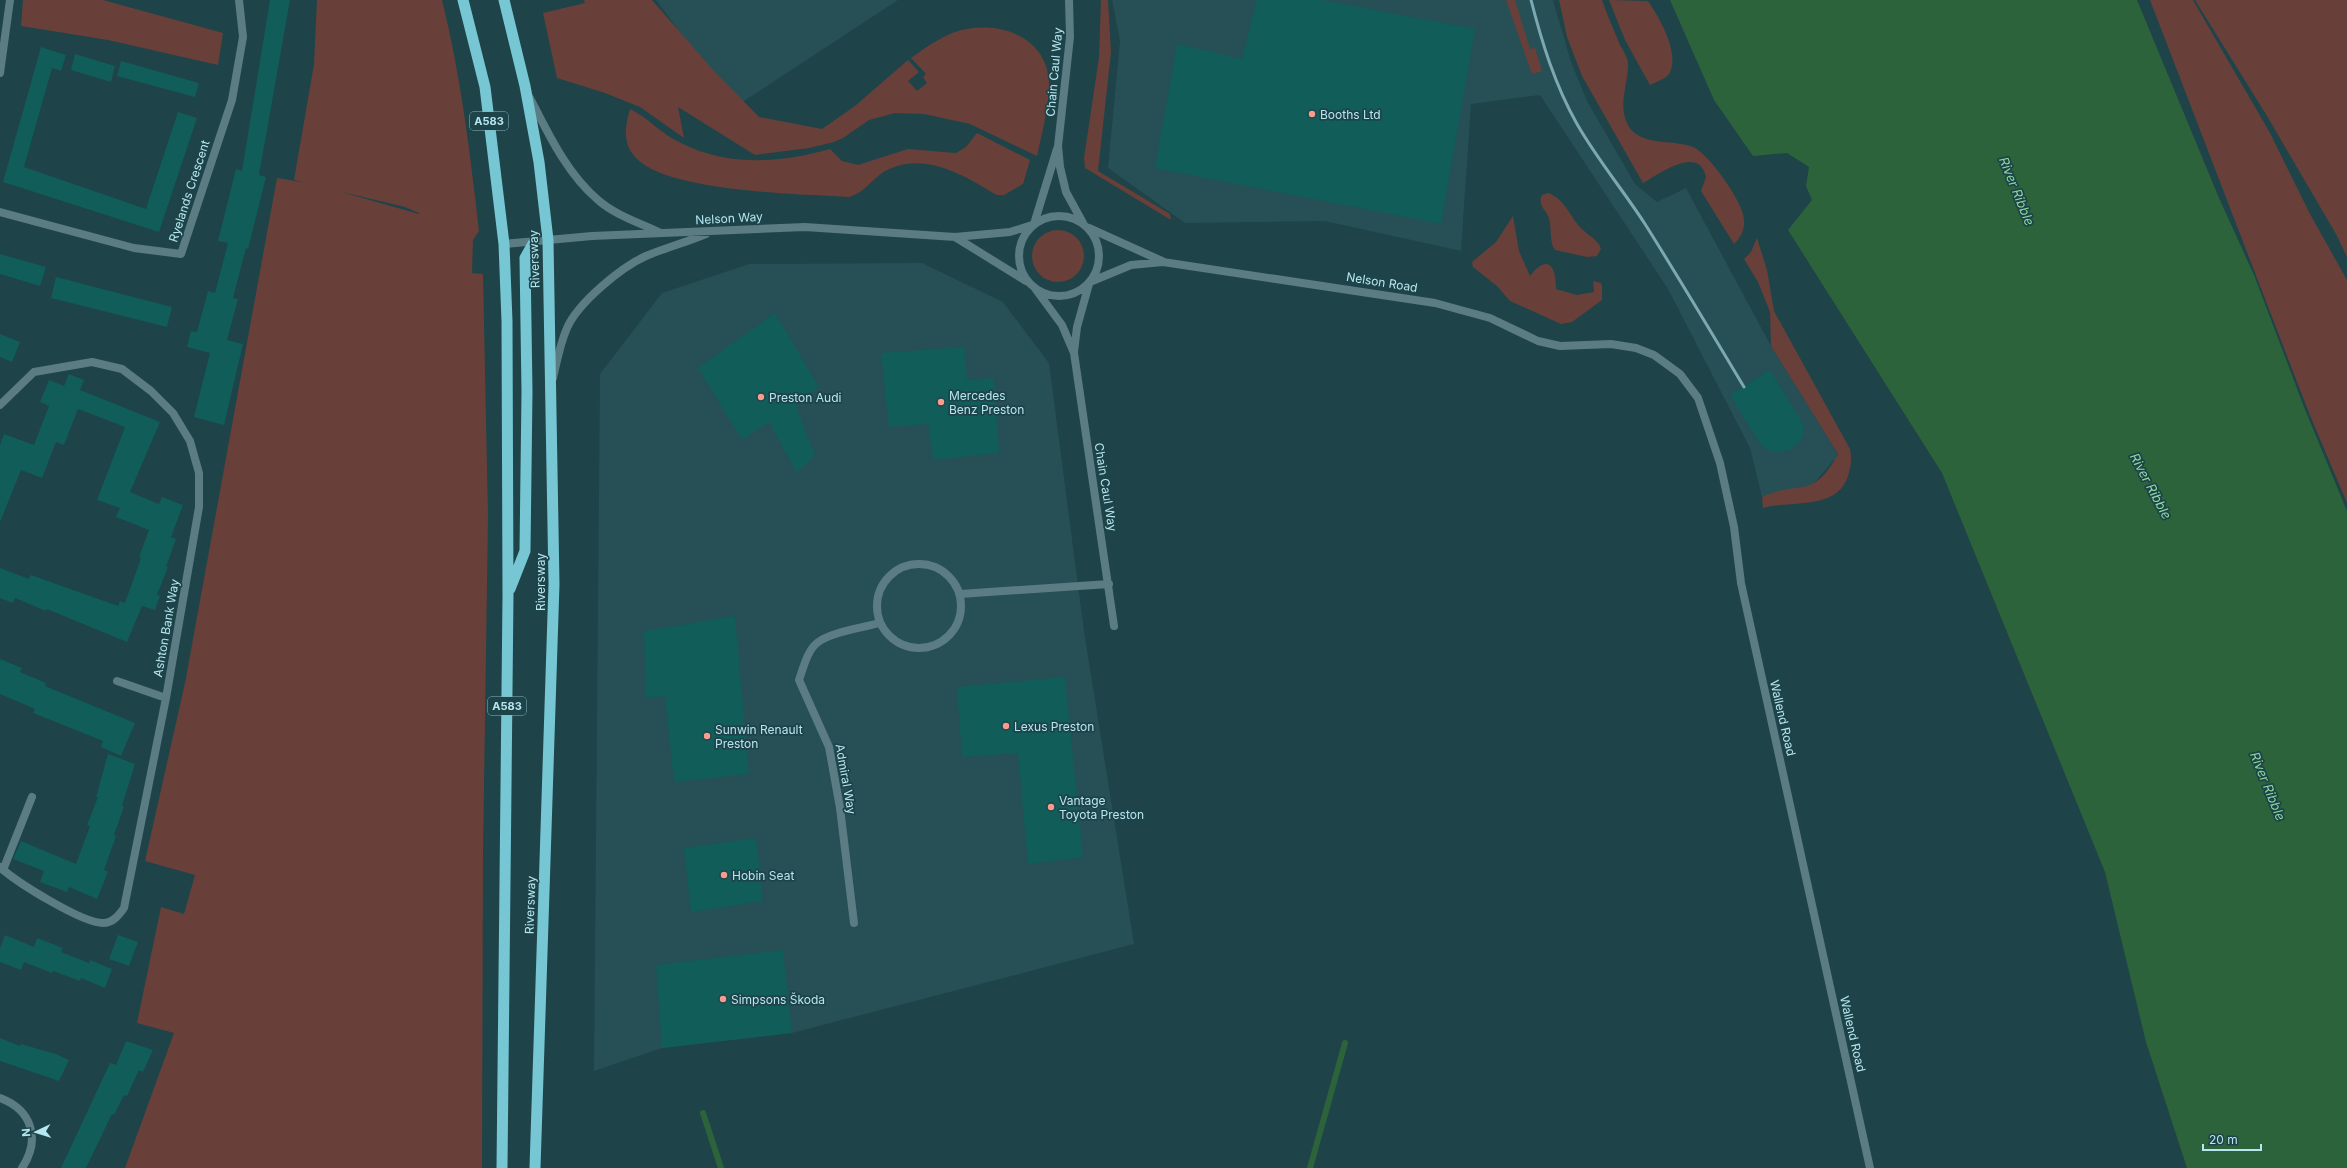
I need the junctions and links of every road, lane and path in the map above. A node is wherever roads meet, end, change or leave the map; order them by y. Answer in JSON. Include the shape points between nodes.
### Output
{"nodes":[{"id":1,"x":10,"y":0,"type":"edge"},
{"id":2,"x":239,"y":0,"type":"edge"},
{"id":3,"x":463,"y":0,"type":"edge"},
{"id":4,"x":504,"y":0,"type":"edge"},
{"id":5,"x":1069,"y":0,"type":"edge"},
{"id":6,"x":0,"y":73,"type":"edge"},
{"id":7,"x":524,"y":86,"type":"junction"},
{"id":8,"x":1058,"y":146,"type":"junction"},
{"id":9,"x":0,"y":212,"type":"edge"},
{"id":10,"x":1033,"y":225,"type":"junction"},
{"id":11,"x":1086,"y":226,"type":"junction"},
{"id":12,"x":713,"y":232,"type":"junction"},
{"id":13,"x":662,"y":233,"type":"junction"},
{"id":14,"x":955,"y":237,"type":"junction"},
{"id":15,"x":548,"y":240,"type":"junction"},
{"id":16,"x":534,"y":242,"type":"junction"},
{"id":17,"x":504,"y":244,"type":"junction"},
{"id":18,"x":1163,"y":262,"type":"junction"},
{"id":19,"x":1089,"y":283,"type":"junction"},
{"id":20,"x":1032,"y":285,"type":"junction"},
{"id":21,"x":1591,"y":345,"type":"joint"},
{"id":22,"x":1074,"y":353,"type":"junction"},
{"id":23,"x":551,"y":388,"type":"junction"},
{"id":24,"x":0,"y":406,"type":"edge"},
{"id":25,"x":1109,"y":584,"type":"junction"},
{"id":26,"x":960,"y":594,"type":"junction"},
{"id":27,"x":508,"y":595,"type":"junction"},
{"id":28,"x":879,"y":623,"type":"junction"},
{"id":29,"x":1114,"y":626,"type":"dead end"},
{"id":30,"x":117,"y":681,"type":"dead end"},
{"id":31,"x":166,"y":698,"type":"junction"},
{"id":32,"x":32,"y":797,"type":"dead end"},
{"id":33,"x":2,"y":868,"type":"edge"},
{"id":34,"x":854,"y":923,"type":"dead end"},
{"id":35,"x":0,"y":1098,"type":"edge"},
{"id":36,"x":22,"y":1168,"type":"edge"},
{"id":37,"x":502,"y":1168,"type":"edge"},
{"id":38,"x":535,"y":1168,"type":"edge"},
{"id":39,"x":1870,"y":1168,"type":"edge"}],
"edges":[{"from":1,"to":6,"type":"street"},
{"from":2,"to":9,"type":"street","name":"Ryelands Crescent","via":[[243,37],[232,100],[181,254],[134,248]]},
{"from":3,"to":17,"type":"highway","name":"Riversway","number":"A583","via":[[485,87]]},
{"from":4,"to":7,"type":"highway","name":"Riversway"},
{"from":5,"to":8,"type":"street","name":"Chain Caul Way","via":[[1070,37]]},
{"from":7,"to":13,"type":"street","via":[[547,132],[577,177],[598,200]]},
{"from":7,"to":15,"type":"highway","name":"Riversway","via":[[539,162]]},
{"from":8,"to":10,"type":"street","name":"Chain Caul Way"},
{"from":8,"to":11,"type":"street","name":"Chain Caul Way","via":[[1066,192]]},
{"from":10,"to":11,"type":"street","via":[[1046,217],[1059,215],[1072,217]]},
{"from":10,"to":14,"type":"street","name":"Nelson Way","via":[[1010,232]]},
{"from":10,"to":20,"type":"street","via":[[1022,242],[1019,261],[1022,273]]},
{"from":11,"to":18,"type":"street","name":"Nelson Road"},
{"from":11,"to":19,"type":"street","via":[[1099,248],[1096,272]]},
{"from":12,"to":13,"type":"street","name":"Nelson Way"},
{"from":12,"to":14,"type":"street","name":"Nelson Way","via":[[805,227]]},
{"from":12,"to":23,"type":"street","via":[[646,256],[625,267],[601,288],[568,326]]},
{"from":13,"to":15,"type":"street","name":"Nelson Way"},
{"from":14,"to":20,"type":"street","name":"Nelson Way"},
{"from":15,"to":16,"type":"street","name":"Nelson Way"},
{"from":15,"to":23,"type":"highway","name":"Riversway"},
{"from":16,"to":17,"type":"street","name":"Nelson Way"},
{"from":16,"to":27,"type":"highway","number":"A583","via":[[525,258],[525,551]]},
{"from":17,"to":27,"type":"highway","name":"Riversway","number":"A583","via":[[508,321]]},
{"from":18,"to":19,"type":"street","name":"Nelson Road","via":[[1131,265]]},
{"from":18,"to":21,"type":"street","name":"Nelson Road","via":[[1435,303],[1490,318],[1538,341],[1560,346]]},
{"from":19,"to":20,"type":"street","via":[[1079,291],[1062,296],[1044,293]]},
{"from":19,"to":22,"type":"street","name":"Chain Caul Way","via":[[1077,327]]},
{"from":20,"to":22,"type":"street","name":"Chain Caul Way","via":[[1062,325]]},
{"from":21,"to":39,"type":"street","name":"Wallend Road","via":[[1611,344],[1636,348],[1654,354],[1680,374],[1698,398],[1718,456],[1734,527],[1741,583]]},
{"from":22,"to":25,"type":"street","name":"Chain Caul Way"},
{"from":23,"to":38,"type":"highway","name":"Riversway","via":[[554,584]]},
{"from":24,"to":31,"type":"street","name":"Ashton Bank Way","via":[[34,372],[92,362],[122,369],[151,391],[173,413],[190,441],[199,473],[199,507]]},
{"from":25,"to":26,"type":"street"},
{"from":25,"to":29,"type":"street","name":"Chain Caul Way"},
{"from":26,"to":28,"type":"street","via":[[962,606],[959,622],[940,644],[913,649],[894,641]]},
{"from":26,"to":28,"type":"street","via":[[956,584],[946,573],[934,566],[904,566],[890,574],[881,586],[876,607]]},
{"from":27,"to":37,"type":"highway","name":"Riversway","number":"A583"},
{"from":28,"to":34,"type":"street","name":"Admiral Way","via":[[830,636],[816,644],[806,660],[799,680],[829,747],[840,808]]},
{"from":30,"to":31,"type":"street"},
{"from":31,"to":33,"type":"street","name":"Ashton Bank Way","via":[[124,908],[116,919],[104,923],[90,921],[39,894]]},
{"from":32,"to":33,"type":"street"},
{"from":35,"to":36,"type":"street","via":[[13,1103],[29,1122],[32,1136]]}]}
